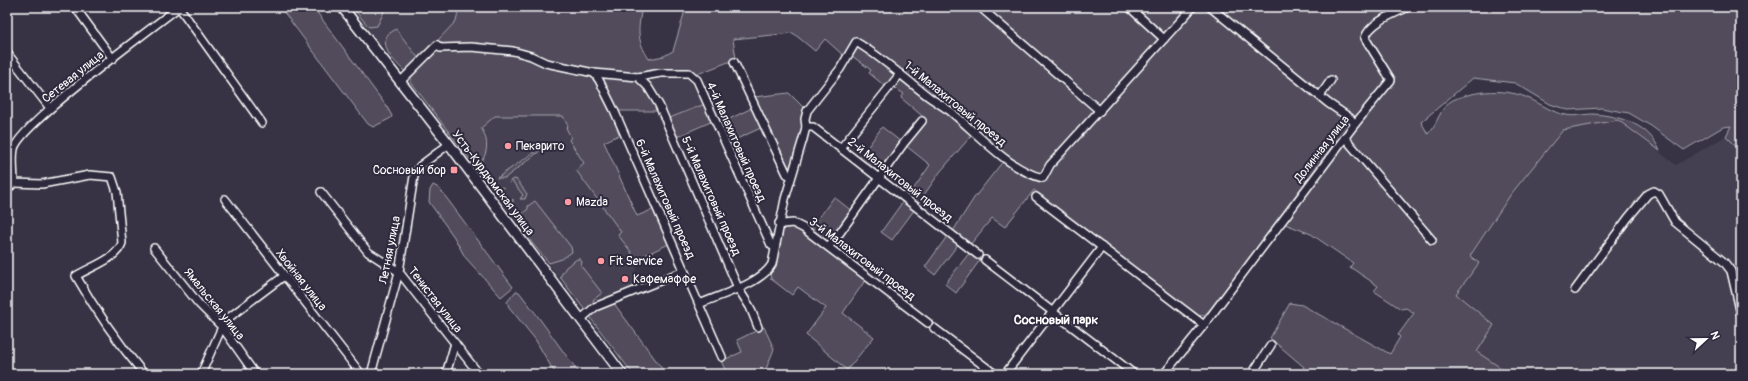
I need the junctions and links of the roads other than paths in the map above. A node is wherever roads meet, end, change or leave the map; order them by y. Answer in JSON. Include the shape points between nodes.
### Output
{"nodes":[{"id":1,"x":75,"y":7,"type":"edge"},
{"id":2,"x":179,"y":7,"type":"edge"},
{"id":3,"x":342,"y":7,"type":"edge"},
{"id":4,"x":980,"y":7,"type":"edge"},
{"id":5,"x":1129,"y":7,"type":"edge"},
{"id":6,"x":1193,"y":7,"type":"edge"},
{"id":7,"x":1210,"y":7,"type":"edge"},
{"id":8,"x":1408,"y":7,"type":"edge"},
{"id":9,"x":1164,"y":39,"type":"junction"},
{"id":10,"x":7,"y":53,"type":"edge"},
{"id":11,"x":113,"y":59,"type":"junction"},
{"id":12,"x":734,"y":62,"type":"dead end"},
{"id":13,"x":594,"y":73,"type":"junction"},
{"id":14,"x":900,"y":74,"type":"junction"},
{"id":15,"x":638,"y":77,"type":"junction"},
{"id":16,"x":1331,"y":80,"type":"dead end"},
{"id":17,"x":400,"y":82,"type":"junction"},
{"id":18,"x":1320,"y":96,"type":"junction"},
{"id":19,"x":50,"y":108,"type":"junction"},
{"id":20,"x":1100,"y":111,"type":"junction"},
{"id":21,"x":922,"y":121,"type":"dead end"},
{"id":22,"x":262,"y":123,"type":"dead end"},
{"id":23,"x":1355,"y":124,"type":"junction"},
{"id":24,"x":806,"y":127,"type":"junction"},
{"id":25,"x":1345,"y":138,"type":"junction"},
{"id":26,"x":449,"y":144,"type":"junction"},
{"id":27,"x":841,"y":148,"type":"junction"},
{"id":28,"x":7,"y":176,"type":"edge"},
{"id":29,"x":791,"y":176,"type":"junction"},
{"id":30,"x":879,"y":178,"type":"junction"},
{"id":31,"x":14,"y":183,"type":"junction"},
{"id":32,"x":7,"y":190,"type":"edge"},
{"id":33,"x":321,"y":192,"type":"dead end"},
{"id":34,"x":1036,"y":197,"type":"dead end"},
{"id":35,"x":225,"y":199,"type":"dead end"},
{"id":36,"x":780,"y":223,"type":"junction"},
{"id":37,"x":1432,"y":240,"type":"dead end"},
{"id":38,"x":828,"y":246,"type":"junction"},
{"id":39,"x":774,"y":247,"type":"junction"},
{"id":40,"x":1102,"y":247,"type":"junction"},
{"id":41,"x":154,"y":248,"type":"dead end"},
{"id":42,"x":978,"y":255,"type":"dead end"},
{"id":43,"x":985,"y":260,"type":"dead end"},
{"id":44,"x":684,"y":271,"type":"junction"},
{"id":45,"x":399,"y":272,"type":"junction"},
{"id":46,"x":284,"y":276,"type":"junction"},
{"id":47,"x":738,"y":288,"type":"junction"},
{"id":48,"x":1575,"y":290,"type":"dead end"},
{"id":49,"x":698,"y":304,"type":"junction"},
{"id":50,"x":1052,"y":312,"type":"junction"},
{"id":51,"x":1741,"y":314,"type":"edge"},
{"id":52,"x":581,"y":320,"type":"junction"},
{"id":53,"x":928,"y":323,"type":"dead end"},
{"id":54,"x":1204,"y":325,"type":"junction"},
{"id":55,"x":222,"y":327,"type":"junction"},
{"id":56,"x":758,"y":327,"type":"dead end"},
{"id":57,"x":934,"y":328,"type":"dead end"},
{"id":58,"x":455,"y":343,"type":"junction"},
{"id":59,"x":1271,"y":345,"type":"dead end"},
{"id":60,"x":722,"y":357,"type":"dead end"},
{"id":61,"x":144,"y":374,"type":"edge"},
{"id":62,"x":201,"y":374,"type":"edge"},
{"id":63,"x":255,"y":374,"type":"edge"},
{"id":64,"x":361,"y":374,"type":"edge"},
{"id":65,"x":371,"y":374,"type":"edge"},
{"id":66,"x":446,"y":374,"type":"edge"},
{"id":67,"x":479,"y":374,"type":"edge"},
{"id":68,"x":622,"y":374,"type":"edge"},
{"id":69,"x":995,"y":374,"type":"edge"},
{"id":70,"x":1005,"y":374,"type":"edge"},
{"id":71,"x":1134,"y":374,"type":"edge"},
{"id":72,"x":1164,"y":374,"type":"edge"},
{"id":73,"x":1252,"y":374,"type":"edge"}],
"edges":[{"from":1,"to":11,"type":"street"},
{"from":2,"to":11,"type":"street","name":"Сетевая улица"},
{"from":2,"to":22,"type":"street"},
{"from":3,"to":17,"type":"main road","name":"Усть-Курдюмская улица"},
{"from":4,"to":20,"type":"street"},
{"from":5,"to":9,"type":"street"},
{"from":6,"to":9,"type":"street"},
{"from":7,"to":18,"type":"street"},
{"from":8,"to":23,"type":"street","name":"Долинная улица","via":[[1384,19],[1368,31],[1365,38],[1391,80]]},
{"from":9,"to":20,"type":"street"},
{"from":10,"to":19,"type":"street"},
{"from":11,"to":19,"type":"street","name":"Сетевая улица"},
{"from":12,"to":29,"type":"street","via":[[787,174]]},
{"from":13,"to":15,"type":"street","name":"4-й Малахитовый проезд"},
{"from":13,"to":17,"type":"street","name":"4-й Малахитовый проезд","via":[[546,63],[513,51],[440,48],[436,45]]},
{"from":13,"to":44,"type":"street","name":"6-й Малахитовый проезд","via":[[614,110]]},
{"from":14,"to":20,"type":"street","name":"1-й Малахитовый проезд","via":[[990,146],[1030,175],[1043,178],[1050,165]]},
{"from":14,"to":24,"type":"street","name":"1-й Малахитовый проезд","via":[[856,42],[840,69],[807,111]]},
{"from":14,"to":27,"type":"street"},
{"from":15,"to":39,"type":"street","name":"4-й Малахитовый проезд","via":[[661,73],[689,73],[697,80],[767,238]]},
{"from":15,"to":47,"type":"street","name":"5-й Малахитовый проезд","via":[[659,105]]},
{"from":16,"to":18,"type":"street"},
{"from":17,"to":26,"type":"main road","name":"Усть-Курдюмская улица"},
{"from":18,"to":23,"type":"street"},
{"from":19,"to":31,"type":"street","name":"Сетевая улица","via":[[21,136],[14,149]]},
{"from":21,"to":30,"type":"street"},
{"from":23,"to":25,"type":"street","name":"Долинная улица"},
{"from":24,"to":27,"type":"street","name":"2-й Малахитовый проезд","via":[[813,127]]},
{"from":24,"to":29,"type":"street"},
{"from":25,"to":37,"type":"street"},
{"from":25,"to":54,"type":"street","name":"Долинная улица"},
{"from":26,"to":45,"type":"street","name":"Летняя улица","via":[[420,166],[414,176]]},
{"from":26,"to":52,"type":"main road","name":"Усть-Курдюмская улица"},
{"from":27,"to":30,"type":"street","name":"2-й Малахитовый проезд"},
{"from":28,"to":31,"type":"street"},
{"from":29,"to":36,"type":"street"},
{"from":30,"to":38,"type":"street"},
{"from":30,"to":42,"type":"street","name":"2-й Малахитовый проезд"},
{"from":31,"to":32,"type":"street"},
{"from":31,"to":61,"type":"street","via":[[42,184],[90,175],[112,177],[117,192],[122,243],[120,250],[76,276],[117,342]]},
{"from":33,"to":45,"type":"street","name":"Тенистая улица","via":[[368,252]]},
{"from":34,"to":40,"type":"street"},
{"from":35,"to":46,"type":"street","name":"Хвойная улица"},
{"from":36,"to":38,"type":"street","name":"3-й Малахитовый проезд","via":[[794,223]]},
{"from":36,"to":39,"type":"street"},
{"from":38,"to":53,"type":"street","name":"3-й Малахитовый проезд"},
{"from":39,"to":47,"type":"street","via":[[772,264],[768,271]]},
{"from":40,"to":50,"type":"street"},
{"from":40,"to":54,"type":"street"},
{"from":41,"to":55,"type":"street","name":"Ямальская улица","via":[[198,303]]},
{"from":43,"to":50,"type":"street"},
{"from":44,"to":49,"type":"street","name":"6-й Малахитовый проезд"},
{"from":44,"to":52,"type":"street","via":[[595,307]]},
{"from":45,"to":58,"type":"street","name":"Тенистая улица"},
{"from":45,"to":65,"type":"street","name":"Летняя улица"},
{"from":46,"to":55,"type":"street","via":[[231,316]]},
{"from":46,"to":64,"type":"street","name":"Хвойная улица"},
{"from":47,"to":49,"type":"street"},
{"from":47,"to":56,"type":"street","name":"5-й Малахитовый проезд","via":[[750,307]]},
{"from":48,"to":51,"type":"street","via":[[1628,218],[1648,194],[1654,191],[1659,194],[1674,222],[1724,262],[1731,272]]},
{"from":49,"to":60,"type":"street","name":"6-й Малахитовый проезд"},
{"from":50,"to":70,"type":"street"},
{"from":50,"to":71,"type":"street"},
{"from":52,"to":68,"type":"main road","name":"Усть-Курдюмская улица"},
{"from":54,"to":72,"type":"street","name":"Долинная улица"},
{"from":55,"to":62,"type":"street"},
{"from":55,"to":63,"type":"street","name":"Ямальская улица"},
{"from":57,"to":69,"type":"street"},
{"from":58,"to":66,"type":"street"},
{"from":58,"to":67,"type":"street","name":"Тенистая улица"},
{"from":59,"to":73,"type":"street"}]}
